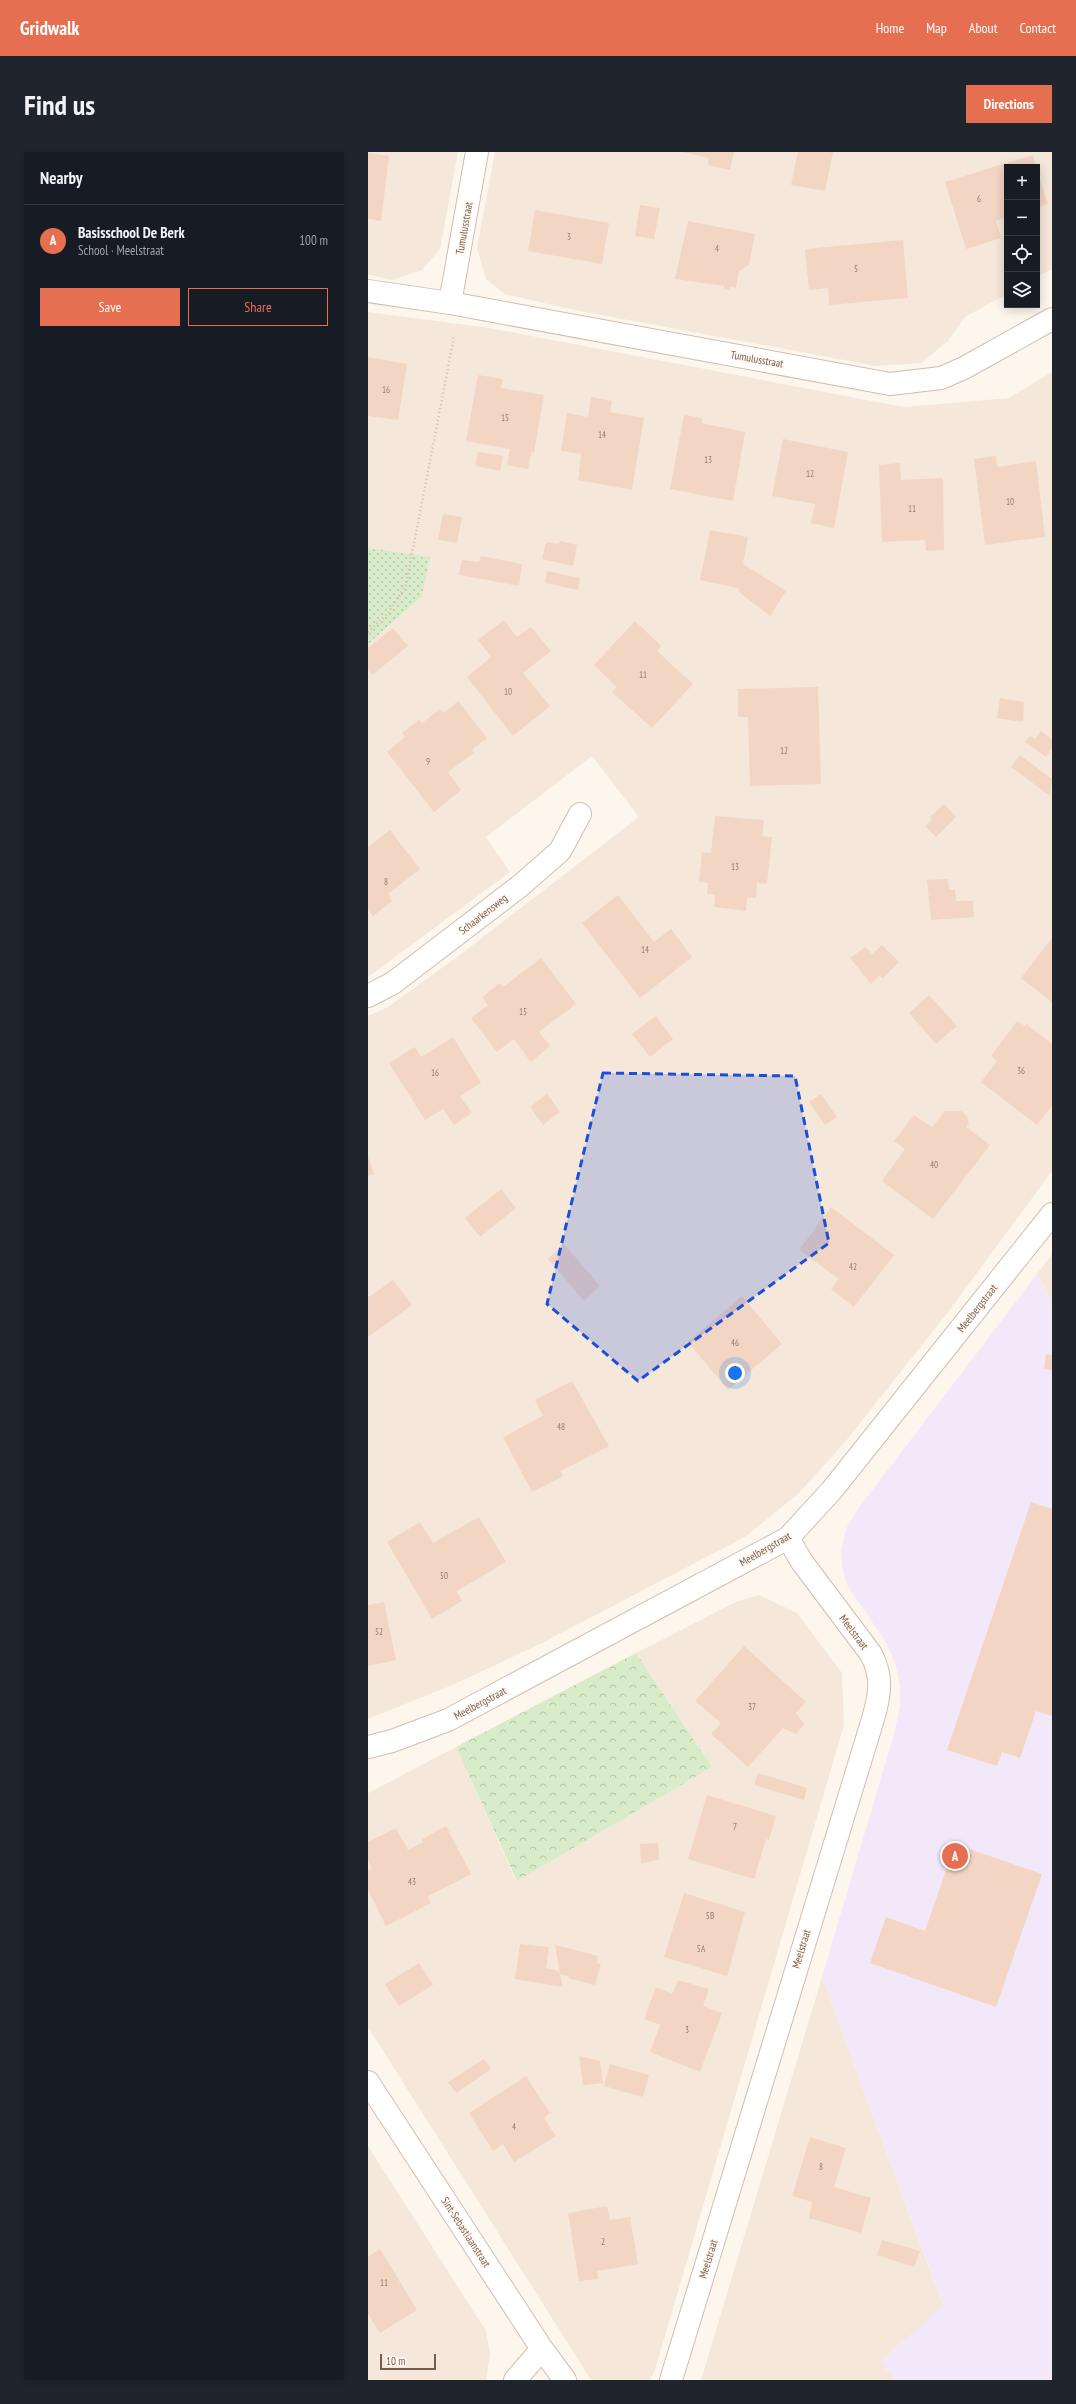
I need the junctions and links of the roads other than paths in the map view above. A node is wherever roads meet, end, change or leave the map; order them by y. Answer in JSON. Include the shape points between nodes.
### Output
{"nodes":[{"id":1,"x":477,"y":152,"type":"edge"},
{"id":2,"x":368,"y":291,"type":"edge"},
{"id":3,"x":450,"y":303,"type":"junction"},
{"id":4,"x":1052,"y":318,"type":"edge"},
{"id":5,"x":580,"y":814,"type":"dead end"},
{"id":6,"x":368,"y":996,"type":"edge"},
{"id":7,"x":1052,"y":1214,"type":"edge"},
{"id":8,"x":788,"y":1538,"type":"junction"},
{"id":9,"x":368,"y":1747,"type":"edge"},
{"id":10,"x":368,"y":2082,"type":"edge"},
{"id":11,"x":542,"y":2348,"type":"junction"},
{"id":12,"x":516,"y":2380,"type":"edge"},
{"id":13,"x":565,"y":2380,"type":"edge"},
{"id":14,"x":671,"y":2380,"type":"edge"}],
"edges":[{"from":1,"to":3,"type":"street","name":"Tumulusstraat"},
{"from":2,"to":3,"type":"street","name":"Tumulusstraat"},
{"from":3,"to":4,"type":"street","name":"Tumulusstraat","via":[[890,384],[941,378],[964,368]]},
{"from":5,"to":6,"type":"street","name":"Schaarkensweg","via":[[560,851],[520,886],[393,983]]},
{"from":7,"to":8,"type":"street","name":"Meelbergstraat","via":[[832,1490]]},
{"from":8,"to":9,"type":"street","name":"Meelbergstraat","via":[[448,1720]]},
{"from":8,"to":14,"type":"street","name":"Meelstraat","via":[[802,1562],[871,1654],[878,1666],[881,1684],[873,1719]]},
{"from":10,"to":11,"type":"street","name":"Sint-Sebastiaanstraat"},
{"from":11,"to":12,"type":"street"},
{"from":11,"to":13,"type":"street","name":"Sint-Sebastiaanstraat"}]}
